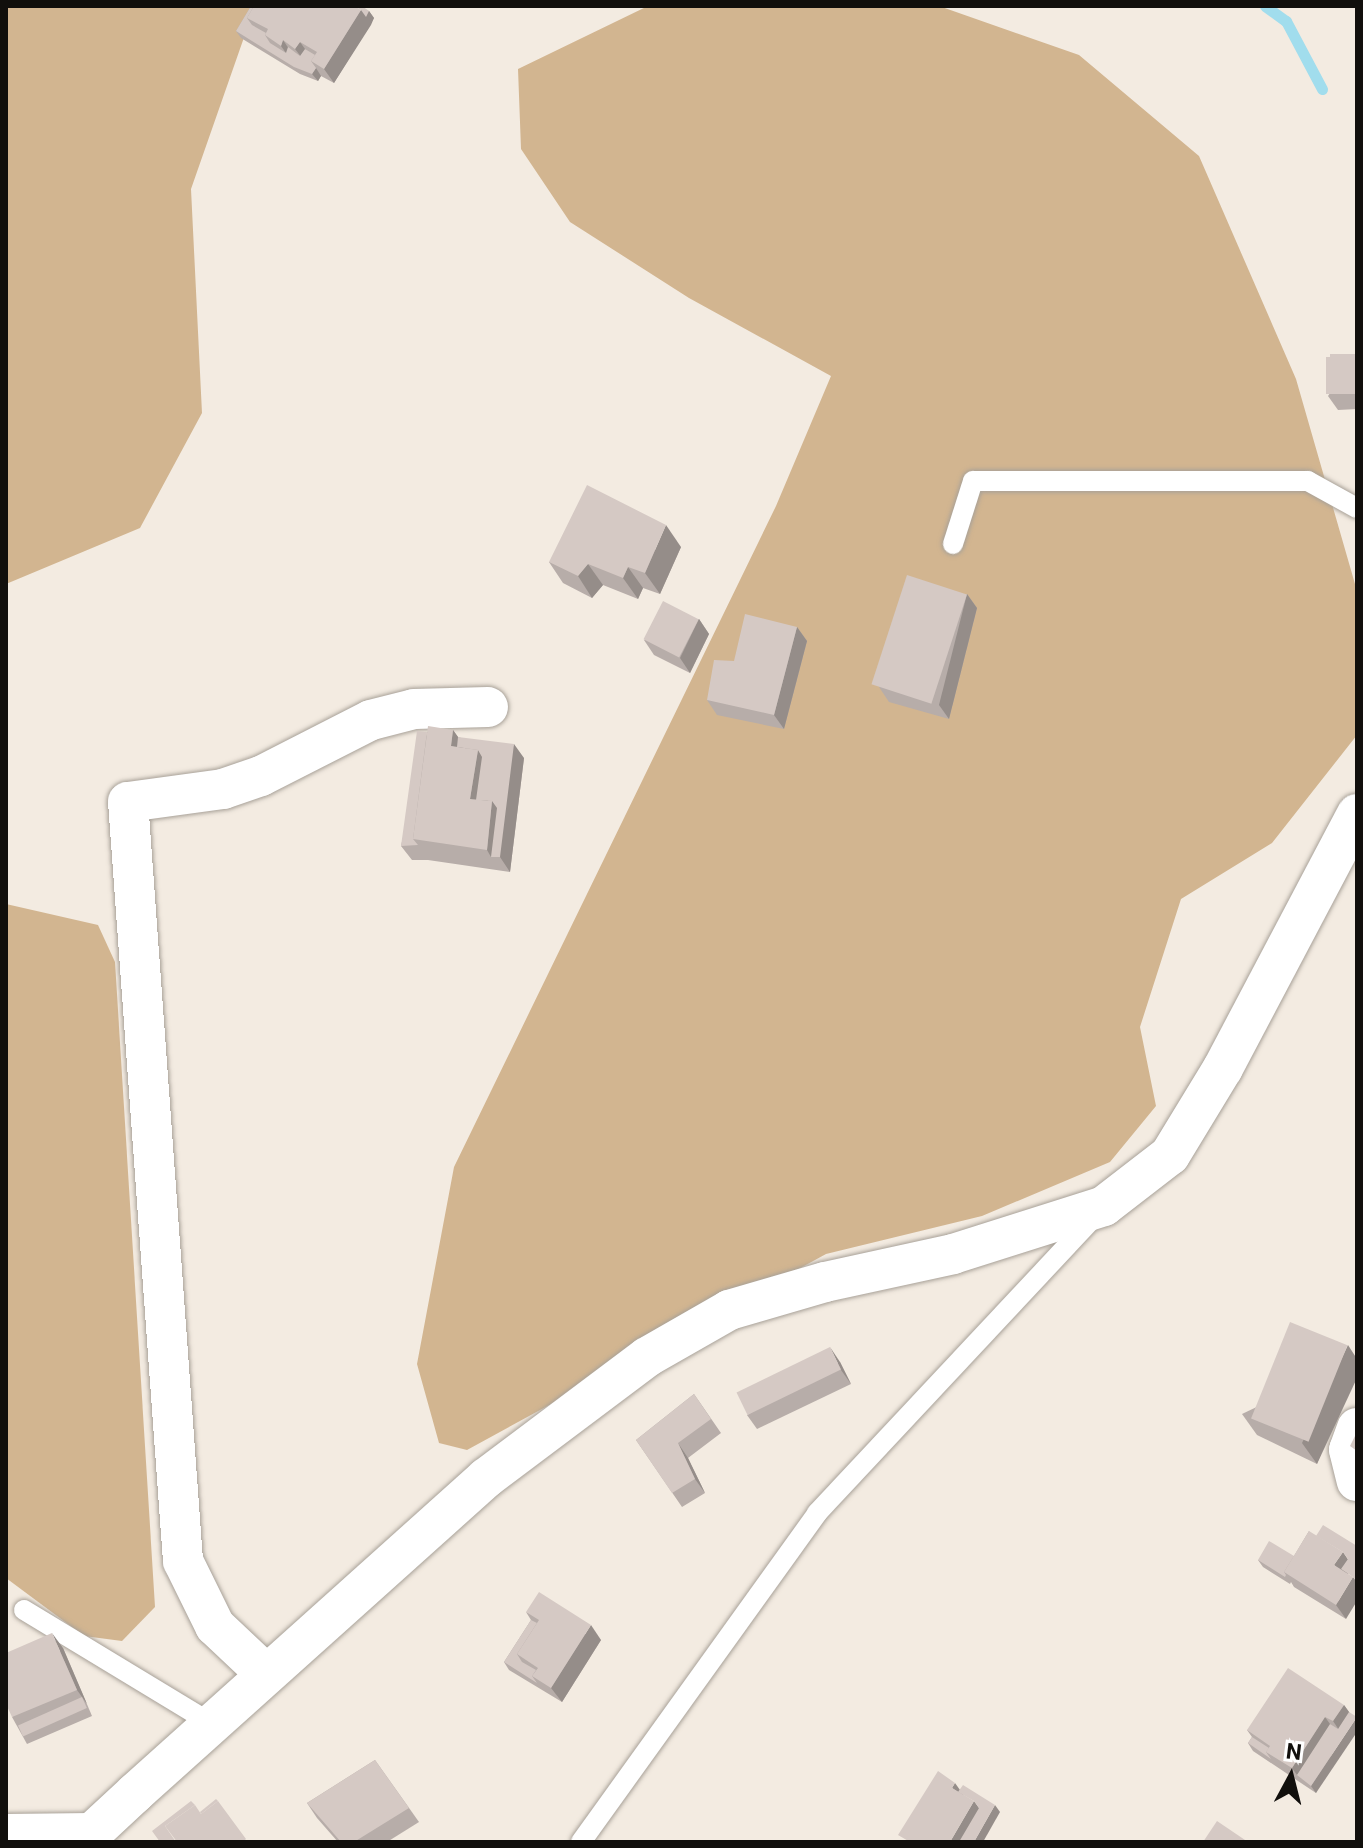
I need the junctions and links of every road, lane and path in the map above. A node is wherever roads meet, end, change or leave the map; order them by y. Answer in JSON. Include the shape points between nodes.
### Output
{"nodes":[{"id":1,"x":1357,"y":508,"type":"edge"},
{"id":2,"x":953,"y":544,"type":"dead end"},
{"id":3,"x":488,"y":707,"type":"dead end"},
{"id":4,"x":1357,"y":814,"type":"edge"},
{"id":5,"x":1104,"y":1206,"type":"junction"},
{"id":6,"x":1357,"y":1428,"type":"edge"},
{"id":7,"x":1357,"y":1481,"type":"edge"},
{"id":8,"x":24,"y":1610,"type":"dead end"},
{"id":9,"x":266,"y":1674,"type":"junction"},
{"id":10,"x":212,"y":1724,"type":"junction"},
{"id":11,"x":6,"y":1834,"type":"edge"},
{"id":12,"x":91,"y":1838,"type":"edge"},
{"id":13,"x":581,"y":1842,"type":"edge"}],
"edges":[{"from":1,"to":2,"type":"lane","via":[[1308,481],[973,481]]},
{"from":3,"to":9,"type":"street","via":[[414,709],[371,720],[261,776],[223,789],[128,802],[183,1561],[215,1626]]},
{"from":4,"to":5,"type":"street","via":[[1223,1068],[1170,1155]]},
{"from":5,"to":9,"type":"street","via":[[953,1254],[729,1310],[647,1357],[486,1478]]},
{"from":5,"to":13,"type":"lane","via":[[817,1513]]},
{"from":6,"to":7,"type":"street","via":[[1349,1450]]},
{"from":8,"to":10,"type":"lane"},
{"from":9,"to":10,"type":"street"},
{"from":10,"to":12,"type":"street"},
{"from":11,"to":12,"type":"street"}]}
